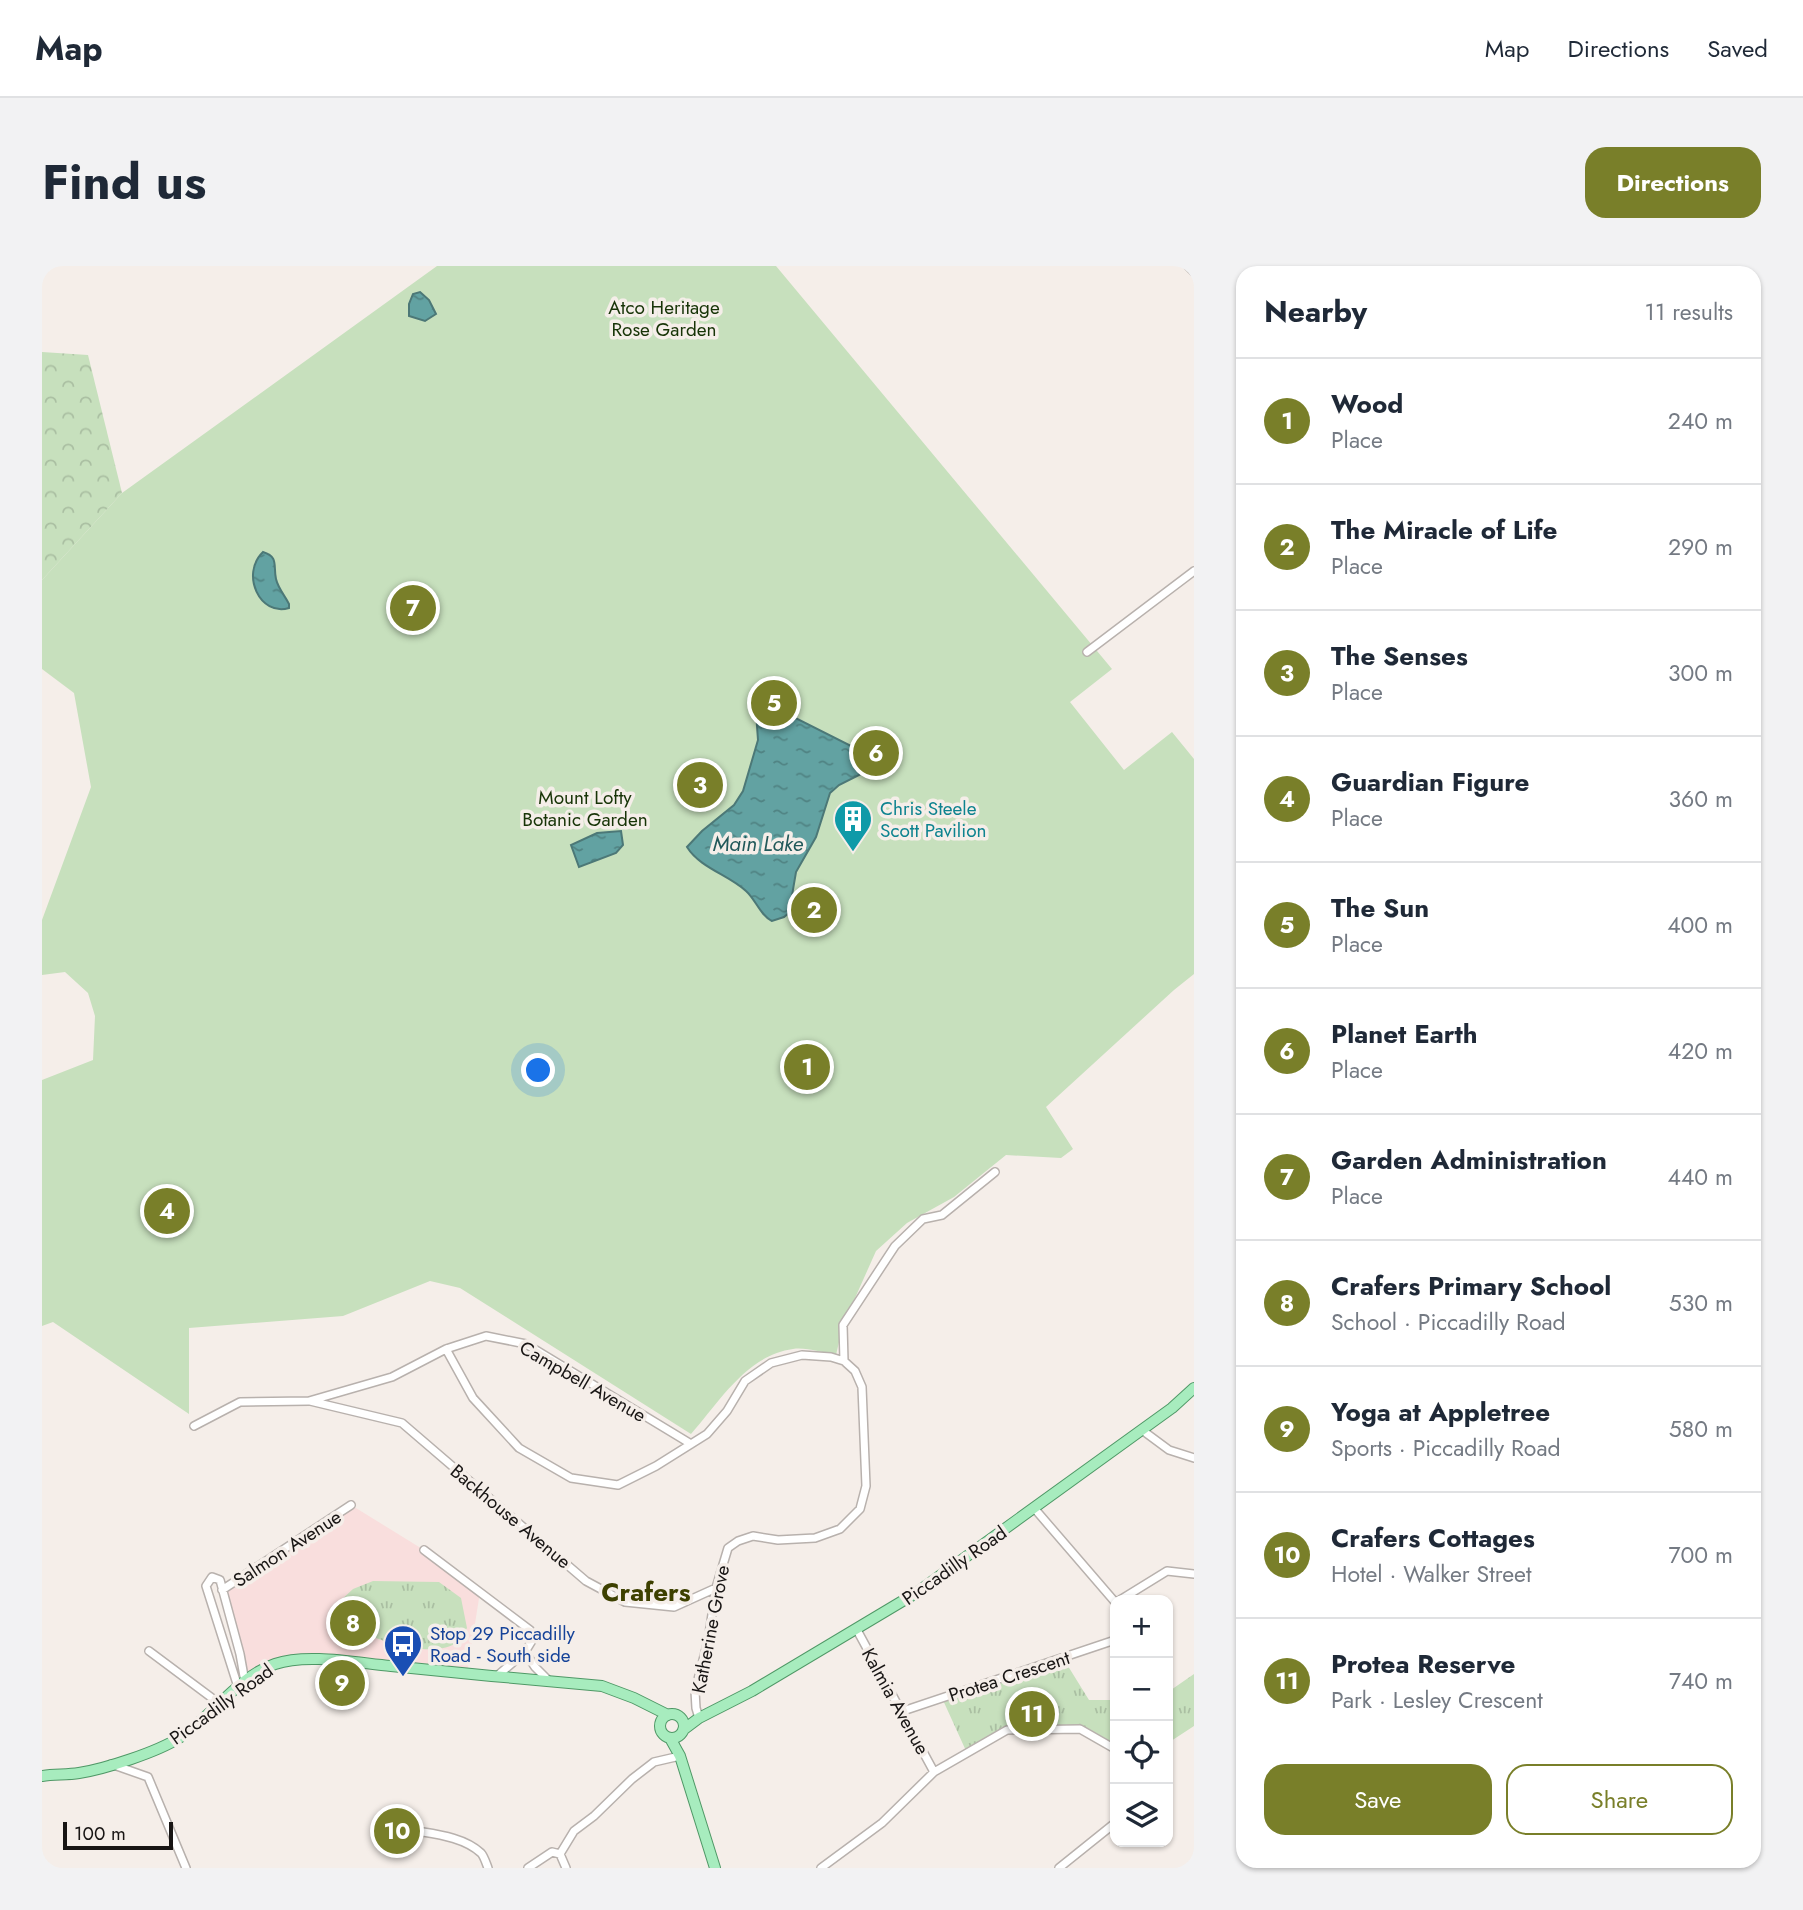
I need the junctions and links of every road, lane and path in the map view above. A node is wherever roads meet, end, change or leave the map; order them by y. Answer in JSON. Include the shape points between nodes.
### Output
{"nodes":[{"id":1,"x":1188,"y":266,"type":"edge"},
{"id":2,"x":1194,"y":272,"type":"edge"},
{"id":3,"x":1194,"y":570,"type":"edge"},
{"id":4,"x":1087,"y":652,"type":"dead end"},
{"id":5,"x":995,"y":1172,"type":"dead end"},
{"id":6,"x":446,"y":1349,"type":"junction"},
{"id":7,"x":844,"y":1361,"type":"junction"},
{"id":8,"x":1194,"y":1388,"type":"edge"},
{"id":9,"x":309,"y":1401,"type":"junction"},
{"id":10,"x":194,"y":1426,"type":"dead end"},
{"id":11,"x":1142,"y":1430,"type":"junction"},
{"id":12,"x":691,"y":1444,"type":"junction"},
{"id":13,"x":1194,"y":1458,"type":"edge"},
{"id":14,"x":351,"y":1505,"type":"dead end"},
{"id":15,"x":1034,"y":1508,"type":"junction"},
{"id":16,"x":424,"y":1550,"type":"dead end"},
{"id":17,"x":1194,"y":1574,"type":"edge"},
{"id":18,"x":716,"y":1588,"type":"junction"},
{"id":19,"x":222,"y":1590,"type":"junction"},
{"id":20,"x":1113,"y":1595,"type":"edge"},
{"id":21,"x":1128,"y":1595,"type":"edge"},
{"id":22,"x":857,"y":1630,"type":"junction"},
{"id":23,"x":1110,"y":1642,"type":"edge"},
{"id":24,"x":149,"y":1651,"type":"dead end"},
{"id":25,"x":525,"y":1652,"type":"junction"},
{"id":26,"x":497,"y":1676,"type":"junction"},
{"id":27,"x":550,"y":1682,"type":"junction"},
{"id":28,"x":242,"y":1685,"type":"junction"},
{"id":29,"x":220,"y":1704,"type":"junction"},
{"id":30,"x":903,"y":1711,"type":"junction"},
{"id":31,"x":668,"y":1717,"type":"junction"},
{"id":32,"x":699,"y":1718,"type":"junction"},
{"id":33,"x":682,"y":1731,"type":"junction"},
{"id":34,"x":670,"y":1738,"type":"junction"},
{"id":35,"x":1110,"y":1746,"type":"edge"},
{"id":36,"x":680,"y":1756,"type":"junction"},
{"id":37,"x":111,"y":1764,"type":"junction"},
{"id":38,"x":934,"y":1772,"type":"junction"},
{"id":39,"x":42,"y":1776,"type":"edge"},
{"id":40,"x":1110,"y":1827,"type":"edge"},
{"id":41,"x":423,"y":1832,"type":"dead end"},
{"id":42,"x":560,"y":1854,"type":"junction"},
{"id":43,"x":186,"y":1868,"type":"edge"},
{"id":44,"x":488,"y":1868,"type":"edge"},
{"id":45,"x":528,"y":1868,"type":"edge"},
{"id":46,"x":566,"y":1868,"type":"edge"},
{"id":47,"x":715,"y":1868,"type":"edge"},
{"id":48,"x":821,"y":1868,"type":"edge"},
{"id":49,"x":1059,"y":1868,"type":"edge"}],
"edges":[{"from":1,"to":2,"type":"street"},
{"from":3,"to":4,"type":"street"},
{"from":5,"to":7,"type":"street","via":[[942,1215],[923,1219],[895,1246],[843,1325]]},
{"from":6,"to":9,"type":"street","name":"Campbell Avenue","via":[[392,1377]]},
{"from":6,"to":12,"type":"street","name":"Campbell Avenue","via":[[486,1336],[526,1344]]},
{"from":6,"to":12,"type":"street","via":[[473,1398],[519,1448],[571,1478],[618,1485]]},
{"from":7,"to":12,"type":"street","via":[[802,1355],[771,1363],[745,1381],[707,1434]]},
{"from":7,"to":18,"type":"street","name":"Katherine Grove","via":[[862,1387],[866,1486],[860,1509],[840,1529],[815,1538],[753,1536],[738,1541],[728,1548]]},
{"from":8,"to":11,"type":"main road","name":"Piccadilly Road"},
{"from":9,"to":10,"type":"street","name":"Campbell Avenue","via":[[240,1402]]},
{"from":9,"to":18,"type":"street","name":"Backhouse Avenue","via":[[402,1423],[586,1581],[625,1602],[674,1606]]},
{"from":11,"to":13,"type":"street","via":[[1169,1450]]},
{"from":11,"to":15,"type":"main road","name":"Piccadilly Road"},
{"from":14,"to":19,"type":"street","name":"Salmon Avenue"},
{"from":15,"to":20,"type":"street"},
{"from":15,"to":22,"type":"main road","name":"Piccadilly Road"},
{"from":16,"to":25,"type":"street","via":[[530,1630],[533,1639]]},
{"from":17,"to":21,"type":"street","via":[[1167,1571]]},
{"from":18,"to":32,"type":"street","name":"Katherine Grove","via":[[695,1691]]},
{"from":19,"to":28,"type":"street"},
{"from":19,"to":28,"type":"street","via":[[220,1580],[212,1577],[206,1586]]},
{"from":22,"to":30,"type":"street","name":"Kalmia Avenue"},
{"from":22,"to":32,"type":"main road","name":"Piccadilly Road"},
{"from":23,"to":30,"type":"street","name":"Protea Crescent"},
{"from":24,"to":29,"type":"street"},
{"from":25,"to":26,"type":"street"},
{"from":25,"to":27,"type":"street"},
{"from":26,"to":27,"type":"main road","name":"Piccadilly Road"},
{"from":26,"to":28,"type":"main road","name":"Piccadilly Road","via":[[304,1659],[275,1664]]},
{"from":27,"to":31,"type":"main road","name":"Piccadilly Road","via":[[602,1686]]},
{"from":28,"to":29,"type":"main road","name":"Piccadilly Road"},
{"from":29,"to":37,"type":"main road","name":"Piccadilly Road","via":[[177,1740]]},
{"from":30,"to":38,"type":"street","name":"Kalmia Avenue"},
{"from":31,"to":32,"type":"main road"},
{"from":31,"to":33,"type":"main road","via":[[683,1721]]},
{"from":31,"to":34,"type":"main road","via":[[660,1731]]},
{"from":32,"to":33,"type":"main road","name":"Piccadilly Road"},
{"from":33,"to":34,"type":"main road"},
{"from":33,"to":36,"type":"main road"},
{"from":34,"to":36,"type":"main road"},
{"from":35,"to":38,"type":"street","via":[[1080,1729],[1007,1730]]},
{"from":36,"to":42,"type":"street","via":[[654,1762],[632,1779],[574,1832]]},
{"from":36,"to":47,"type":"main road"},
{"from":37,"to":39,"type":"main road","name":"Piccadilly Road"},
{"from":37,"to":43,"type":"street","via":[[148,1777]]},
{"from":38,"to":48,"type":"street","via":[[882,1823]]},
{"from":40,"to":49,"type":"street"},
{"from":41,"to":44,"type":"street","via":[[467,1844],[482,1854]]},
{"from":42,"to":45,"type":"street","via":[[552,1852]]},
{"from":42,"to":46,"type":"street"}]}
